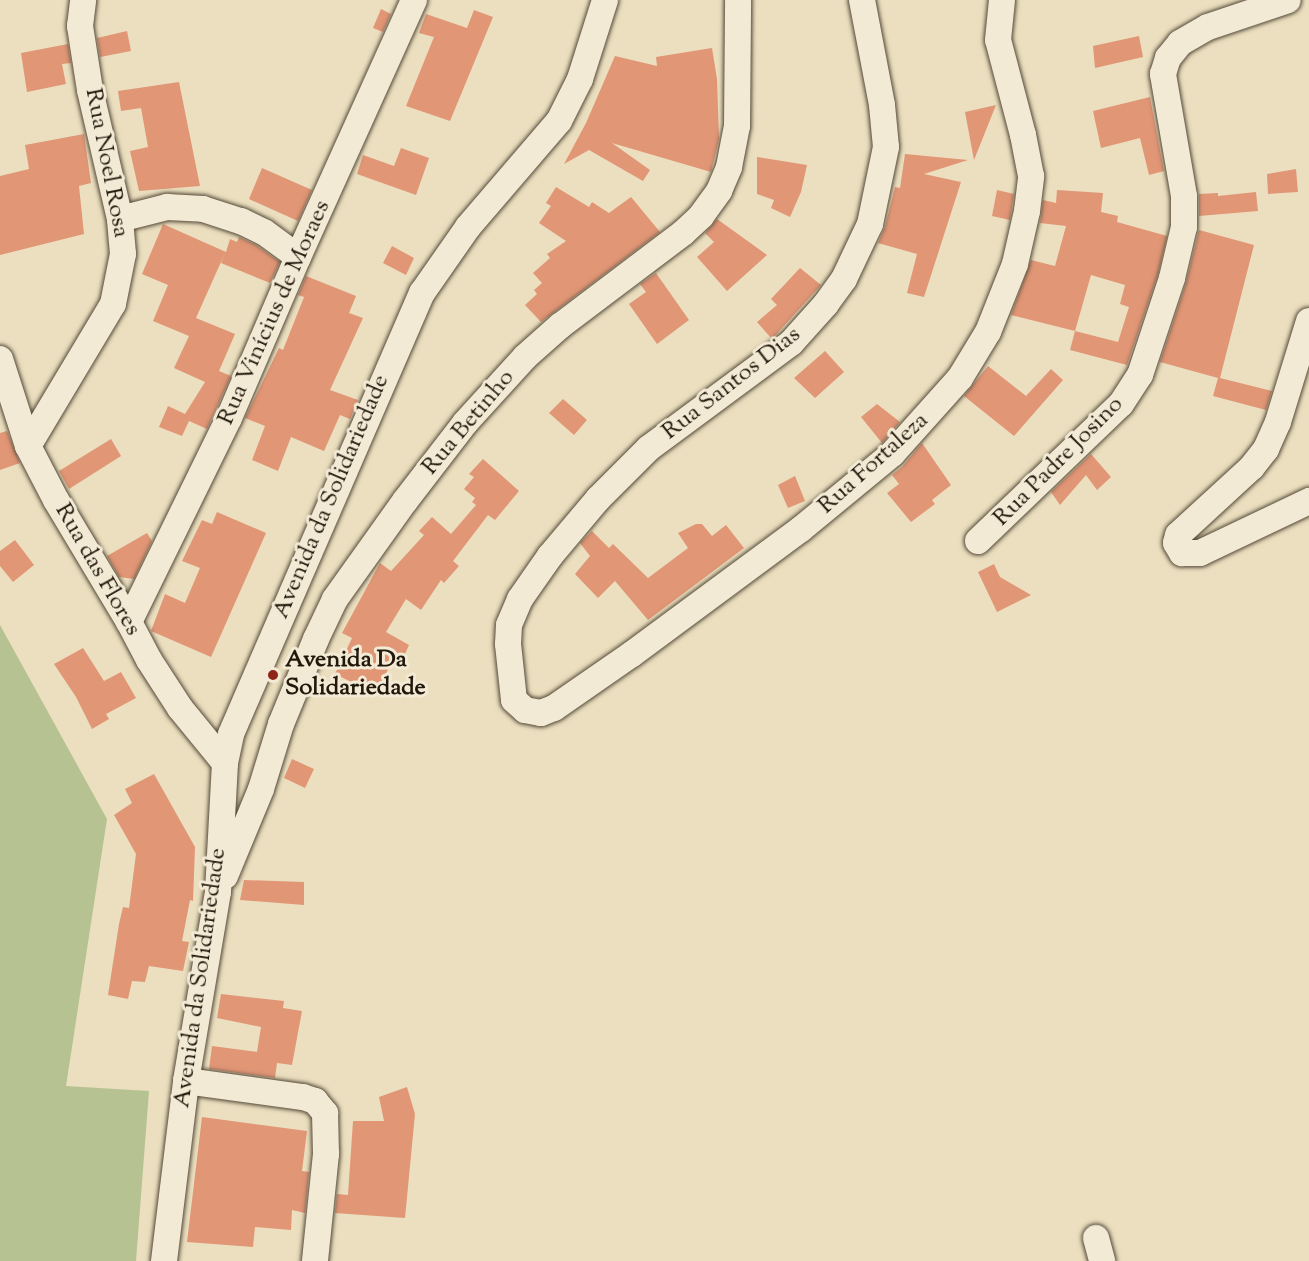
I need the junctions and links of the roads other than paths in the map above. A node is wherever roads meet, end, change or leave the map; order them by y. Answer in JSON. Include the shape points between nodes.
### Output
{"nodes":[{"id":1,"x":83,"y":0,"type":"edge"},
{"id":2,"x":414,"y":0,"type":"edge"},
{"id":3,"x":605,"y":0,"type":"edge"},
{"id":4,"x":738,"y":0,"type":"edge"},
{"id":5,"x":862,"y":0,"type":"edge"},
{"id":6,"x":1002,"y":0,"type":"edge"},
{"id":7,"x":1288,"y":0,"type":"edge"},
{"id":8,"x":120,"y":219,"type":"junction"},
{"id":9,"x":298,"y":257,"type":"junction"},
{"id":10,"x":1309,"y":321,"type":"edge"},
{"id":11,"x":0,"y":359,"type":"edge"},
{"id":12,"x":28,"y":446,"type":"junction"},
{"id":13,"x":1309,"y":501,"type":"edge"},
{"id":14,"x":978,"y":542,"type":"dead end"},
{"id":15,"x":129,"y":622,"type":"junction"},
{"id":16,"x":514,"y":699,"type":"joint"},
{"id":17,"x":225,"y":764,"type":"junction"},
{"id":18,"x":218,"y":892,"type":"junction"},
{"id":19,"x":186,"y":1082,"type":"junction"},
{"id":20,"x":164,"y":1261,"type":"edge"},
{"id":21,"x":315,"y":1261,"type":"edge"}],
"edges":[{"from":1,"to":8,"type":"street","name":"Rua Noel Rosa","via":[[81,26],[90,90]]},
{"from":2,"to":9,"type":"street","name":"Rua Vinícius de Moraes"},
{"from":3,"to":17,"type":"street","name":"Avenida da Solidariedade","via":[[580,79],[559,121],[468,227],[422,293],[243,703]]},
{"from":4,"to":18,"type":"street","name":"Rua Betinho","via":[[737,126],[729,167],[719,191],[683,233],[525,357],[465,423],[405,501],[335,599],[281,724],[261,789]]},
{"from":5,"to":16,"type":"street","name":"Rua Santos Dias","via":[[886,147],[870,224],[844,279],[791,343],[649,448],[598,499],[550,556],[520,599],[509,625]]},
{"from":6,"to":16,"type":"street","name":"Rua Fortaleza","via":[[998,40],[1031,176],[1015,264],[988,332],[960,378],[892,454],[801,529],[632,654],[541,713],[525,710]]},
{"from":7,"to":14,"type":"street","name":"Rua Padre Josino","via":[[1208,27],[1180,43],[1168,58],[1163,74],[1184,196],[1184,227],[1172,278],[1140,375],[1121,405]]},
{"from":8,"to":9,"type":"street","via":[[167,207],[203,209],[264,232]]},
{"from":8,"to":12,"type":"street","name":"Rua Noel Rosa","via":[[123,254],[113,304]]},
{"from":9,"to":15,"type":"street","name":"Rua Vinícius de Moraes","via":[[229,418]]},
{"from":10,"to":13,"type":"street","via":[[1266,449],[1252,468],[1178,535],[1176,543],[1182,553],[1200,553]]},
{"from":11,"to":12,"type":"street","name":"Rua das Flores"},
{"from":12,"to":15,"type":"street","name":"Rua das Flores"},
{"from":15,"to":17,"type":"street","name":"Rua das Flores","via":[[148,660],[180,708]]},
{"from":17,"to":18,"type":"street","name":"Avenida da Solidariedade"},
{"from":18,"to":19,"type":"street","name":"Avenida da Solidariedade"},
{"from":19,"to":20,"type":"street","name":"Avenida da Solidariedade"},
{"from":19,"to":21,"type":"street","via":[[303,1097],[315,1101],[325,1113],[326,1154]]}]}
